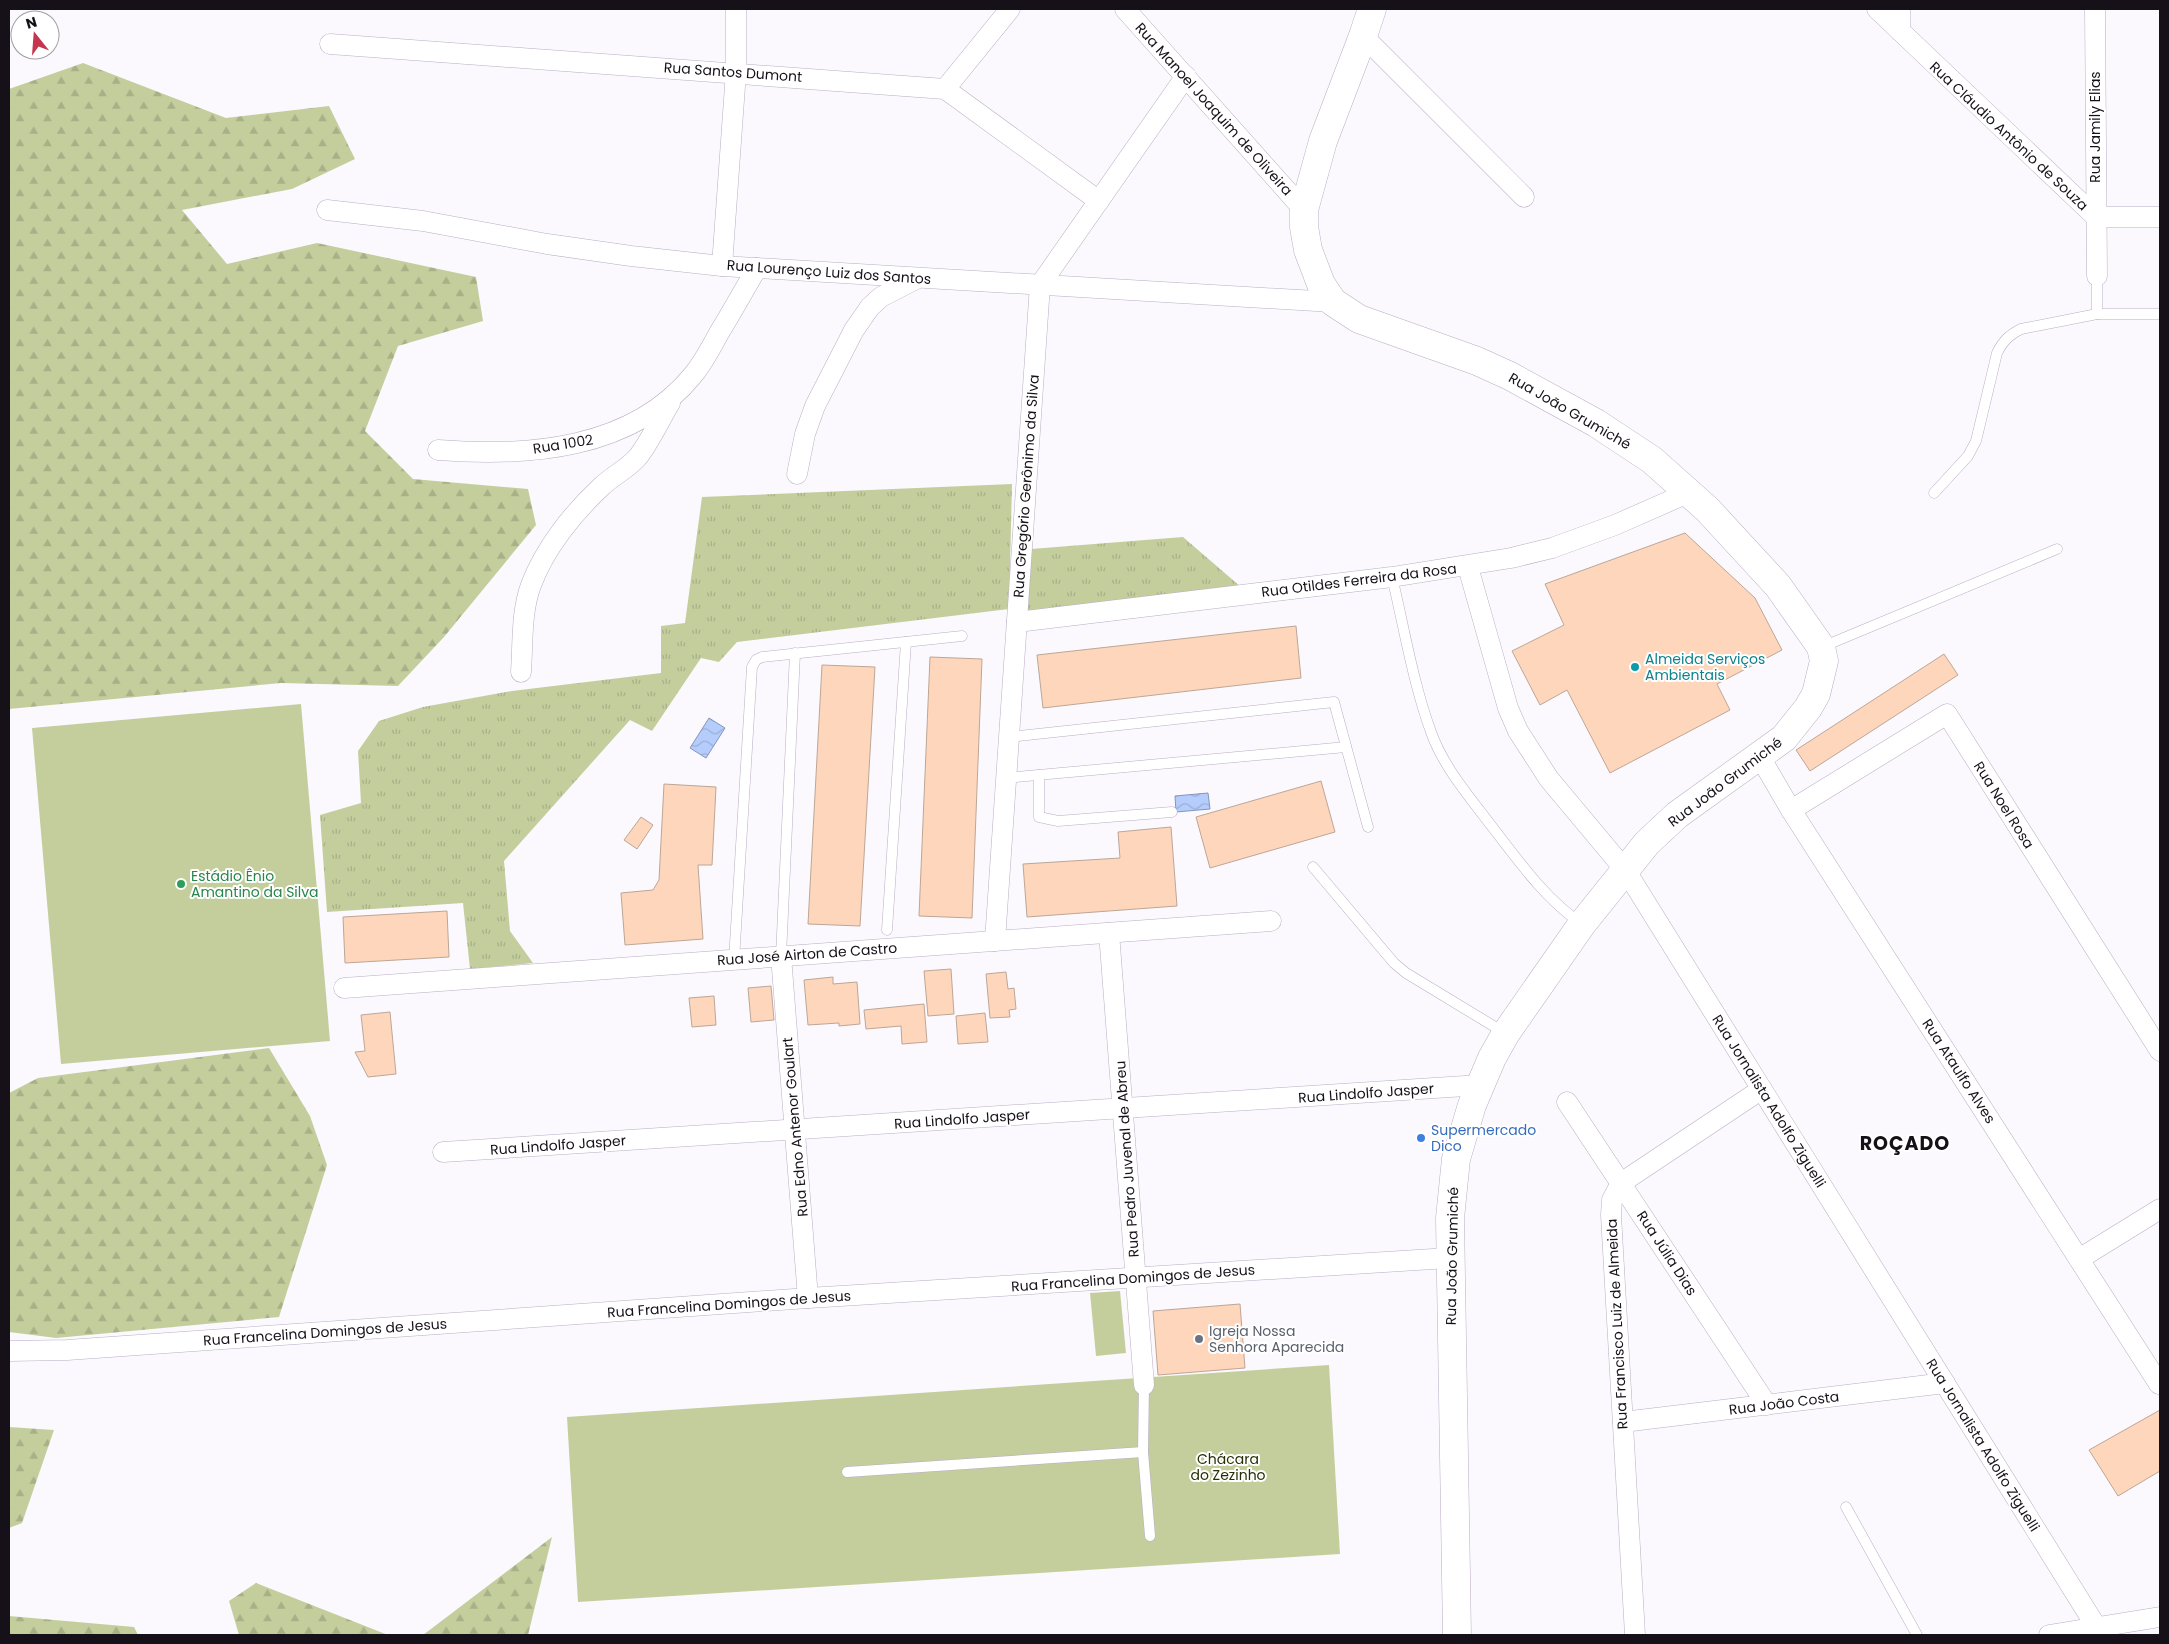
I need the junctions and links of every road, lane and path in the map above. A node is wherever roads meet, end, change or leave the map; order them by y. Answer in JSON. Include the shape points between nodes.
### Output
{"nodes":[{"id":1,"x":736,"y":9,"type":"edge"},
{"id":2,"x":1010,"y":9,"type":"edge"},
{"id":3,"x":1125,"y":9,"type":"edge"},
{"id":4,"x":1372,"y":9,"type":"edge"},
{"id":5,"x":1877,"y":9,"type":"edge"},
{"id":6,"x":1900,"y":9,"type":"edge"},
{"id":7,"x":2094,"y":9,"type":"edge"},
{"id":8,"x":1900,"y":31,"type":"junction"},
{"id":9,"x":1364,"y":36,"type":"junction"},
{"id":10,"x":330,"y":44,"type":"dead end"},
{"id":11,"x":736,"y":72,"type":"junction"},
{"id":12,"x":1186,"y":76,"type":"junction"},
{"id":13,"x":944,"y":89,"type":"junction"},
{"id":14,"x":1524,"y":196,"type":"dead end"},
{"id":15,"x":1099,"y":201,"type":"junction"},
{"id":16,"x":327,"y":210,"type":"dead end"},
{"id":17,"x":1304,"y":210,"type":"junction"},
{"id":18,"x":2160,"y":216,"type":"edge"},
{"id":19,"x":2096,"y":217,"type":"junction"},
{"id":20,"x":722,"y":266,"type":"junction"},
{"id":21,"x":757,"y":268,"type":"junction"},
{"id":22,"x":2097,"y":276,"type":"joint"},
{"id":23,"x":918,"y":278,"type":"junction"},
{"id":24,"x":1040,"y":285,"type":"junction"},
{"id":25,"x":1333,"y":302,"type":"junction"},
{"id":26,"x":2097,"y":314,"type":"junction"},
{"id":27,"x":2160,"y":314,"type":"edge"},
{"id":28,"x":673,"y":397,"type":"junction"},
{"id":29,"x":438,"y":450,"type":"dead end"},
{"id":30,"x":797,"y":474,"type":"dead end"},
{"id":31,"x":1690,"y":492,"type":"junction"},
{"id":32,"x":1934,"y":493,"type":"dead end"},
{"id":33,"x":2058,"y":548,"type":"dead end"},
{"id":34,"x":1468,"y":566,"type":"junction"},
{"id":35,"x":1392,"y":577,"type":"junction"},
{"id":36,"x":1017,"y":622,"type":"junction"},
{"id":37,"x":962,"y":636,"type":"dead end"},
{"id":38,"x":906,"y":642,"type":"junction"},
{"id":39,"x":1821,"y":647,"type":"junction"},
{"id":40,"x":796,"y":653,"type":"junction"},
{"id":41,"x":521,"y":672,"type":"dead end"},
{"id":42,"x":1009,"y":737,"type":"junction"},
{"id":43,"x":1346,"y":747,"type":"junction"},
{"id":44,"x":1760,"y":757,"type":"junction"},
{"id":45,"x":1040,"y":775,"type":"junction"},
{"id":46,"x":1006,"y":778,"type":"junction"},
{"id":47,"x":1792,"y":810,"type":"junction"},
{"id":48,"x":1172,"y":812,"type":"dead end"},
{"id":49,"x":1368,"y":828,"type":"dead end"},
{"id":50,"x":1313,"y":867,"type":"dead end"},
{"id":51,"x":1626,"y":871,"type":"junction"},
{"id":52,"x":1271,"y":921,"type":"dead end"},
{"id":53,"x":1582,"y":924,"type":"junction"},
{"id":54,"x":887,"y":930,"type":"dead end"},
{"id":55,"x":1109,"y":932,"type":"junction"},
{"id":56,"x":995,"y":941,"type":"junction"},
{"id":57,"x":781,"y":956,"type":"junction"},
{"id":58,"x":734,"y":960,"type":"junction"},
{"id":59,"x":344,"y":988,"type":"dead end"},
{"id":60,"x":1506,"y":1033,"type":"junction"},
{"id":61,"x":2160,"y":1051,"type":"edge"},
{"id":62,"x":1481,"y":1085,"type":"junction"},
{"id":63,"x":1762,"y":1089,"type":"junction"},
{"id":64,"x":1567,"y":1102,"type":"dead end"},
{"id":65,"x":1123,"y":1108,"type":"junction"},
{"id":66,"x":795,"y":1129,"type":"junction"},
{"id":67,"x":443,"y":1152,"type":"dead end"},
{"id":68,"x":1621,"y":1183,"type":"junction"},
{"id":69,"x":2160,"y":1209,"type":"edge"},
{"id":70,"x":1449,"y":1258,"type":"junction"},
{"id":71,"x":2079,"y":1259,"type":"junction"},
{"id":72,"x":1136,"y":1278,"type":"junction"},
{"id":73,"x":808,"y":1298,"type":"junction"},
{"id":74,"x":9,"y":1350,"type":"edge"},
{"id":75,"x":1945,"y":1383,"type":"junction"},
{"id":76,"x":2159,"y":1384,"type":"edge"},
{"id":77,"x":1144,"y":1385,"type":"joint"},
{"id":78,"x":1767,"y":1405,"type":"junction"},
{"id":79,"x":1623,"y":1422,"type":"junction"},
{"id":80,"x":1143,"y":1452,"type":"junction"},
{"id":81,"x":847,"y":1472,"type":"dead end"},
{"id":82,"x":1846,"y":1507,"type":"dead end"},
{"id":83,"x":1150,"y":1536,"type":"dead end"},
{"id":84,"x":2160,"y":1617,"type":"edge"},
{"id":85,"x":2097,"y":1628,"type":"junction"},
{"id":86,"x":1457,"y":1635,"type":"edge"},
{"id":87,"x":1635,"y":1635,"type":"edge"},
{"id":88,"x":1917,"y":1635,"type":"edge"},
{"id":89,"x":2049,"y":1635,"type":"edge"}],
"edges":[{"from":1,"to":11,"type":"street"},
{"from":2,"to":13,"type":"street"},
{"from":3,"to":12,"type":"street","name":"Rua Manoel Joaquim de Oliveira"},
{"from":4,"to":9,"type":"main road","name":"Rua João Grumiché"},
{"from":5,"to":8,"type":"street","name":"Rua Cláudio Antônio de Souza"},
{"from":6,"to":8,"type":"street"},
{"from":7,"to":19,"type":"street","name":"Rua Jamily Elias"},
{"from":8,"to":19,"type":"street","name":"Rua Cláudio Antônio de Souza"},
{"from":9,"to":14,"type":"street"},
{"from":9,"to":17,"type":"main road","name":"Rua João Grumiché","via":[[1323,141]]},
{"from":10,"to":11,"type":"street","name":"Rua Santos Dumont"},
{"from":11,"to":13,"type":"street","name":"Rua Santos Dumont"},
{"from":11,"to":20,"type":"street"},
{"from":12,"to":15,"type":"street"},
{"from":12,"to":17,"type":"street","name":"Rua Manoel Joaquim de Oliveira"},
{"from":13,"to":15,"type":"street"},
{"from":15,"to":24,"type":"street"},
{"from":16,"to":20,"type":"street","name":"Rua Lourenço Luiz dos Santos","via":[[423,221],[631,256]]},
{"from":17,"to":25,"type":"main road","name":"Rua João Grumiché","via":[[1312,266]]},
{"from":18,"to":19,"type":"street","name":"Rua Cláudio Antônio de Souza"},
{"from":19,"to":22,"type":"street","name":"Rua Jamily Elias"},
{"from":20,"to":21,"type":"street","name":"Rua Lourenço Luiz dos Santos"},
{"from":21,"to":23,"type":"street","name":"Rua Lourenço Luiz dos Santos"},
{"from":21,"to":28,"type":"street","name":"Rua 1002","via":[[694,374]]},
{"from":22,"to":26,"type":"lane"},
{"from":23,"to":24,"type":"street","name":"Rua Lourenço Luiz dos Santos"},
{"from":23,"to":30,"type":"street","via":[[881,297],[854,330],[815,406],[805,434]]},
{"from":24,"to":25,"type":"street","name":"Rua Lourenço Luiz dos Santos"},
{"from":24,"to":36,"type":"street","name":"Rua Gregório Gerônimo da Silva"},
{"from":25,"to":31,"type":"main road","name":"Rua João Grumiché","via":[[1372,325],[1477,361],[1510,376],[1631,445]]},
{"from":26,"to":27,"type":"lane"},
{"from":26,"to":32,"type":"lane","via":[[2021,329],[2001,344],[1976,441],[1968,456]]},
{"from":28,"to":29,"type":"street","name":"Rua 1002","via":[[640,421],[590,441],[495,452]]},
{"from":28,"to":41,"type":"street","via":[[636,458],[579,508],[547,554],[531,586],[524,618]]},
{"from":31,"to":34,"type":"street","name":"Rua Otildes Ferreira da Rosa","via":[[1552,548]]},
{"from":31,"to":39,"type":"main road","name":"Rua João Grumiché","via":[[1778,586]]},
{"from":33,"to":39,"type":"lane"},
{"from":34,"to":35,"type":"street","name":"Rua Otildes Ferreira da Rosa"},
{"from":34,"to":51,"type":"street","name":"Rua Jornalista Adolfo Ziguelli","via":[[1508,708],[1518,731],[1549,779]]},
{"from":35,"to":36,"type":"street","name":"Rua Otildes Ferreira da Rosa"},
{"from":35,"to":53,"type":"lane","via":[[1423,707],[1440,752],[1460,785],[1525,870],[1562,910]]},
{"from":36,"to":42,"type":"street","name":"Rua Gregório Gerônimo da Silva"},
{"from":37,"to":38,"type":"lane"},
{"from":38,"to":40,"type":"lane"},
{"from":38,"to":54,"type":"lane"},
{"from":39,"to":44,"type":"main road","name":"Rua João Grumiché","via":[[1824,661],[1816,694],[1784,738]]},
{"from":40,"to":57,"type":"lane"},
{"from":40,"to":58,"type":"lane","via":[[762,657],[752,667]]},
{"from":42,"to":43,"type":"lane","via":[[1334,702]]},
{"from":42,"to":46,"type":"street","name":"Rua Gregório Gerônimo da Silva"},
{"from":43,"to":45,"type":"lane"},
{"from":43,"to":49,"type":"lane"},
{"from":44,"to":47,"type":"street","name":"Rua Ataulfo Alves"},
{"from":44,"to":51,"type":"main road","name":"Rua João Grumiché","via":[[1677,815],[1647,843]]},
{"from":45,"to":46,"type":"lane"},
{"from":45,"to":48,"type":"lane","via":[[1039,817],[1058,821]]},
{"from":46,"to":56,"type":"street","name":"Rua Gregório Gerônimo da Silva"},
{"from":47,"to":61,"type":"street","name":"Rua Noel Rosa","via":[[1946,714]]},
{"from":47,"to":71,"type":"street","name":"Rua Ataulfo Alves"},
{"from":50,"to":60,"type":"lane","via":[[1394,963]]},
{"from":51,"to":53,"type":"main road","name":"Rua João Grumiché"},
{"from":51,"to":63,"type":"street","name":"Rua Jornalista Adolfo Ziguelli"},
{"from":52,"to":55,"type":"street","name":"Rua José Airton de Castro"},
{"from":53,"to":60,"type":"main road","name":"Rua João Grumiché"},
{"from":55,"to":56,"type":"street","name":"Rua José Airton de Castro"},
{"from":55,"to":65,"type":"street","name":"Rua Pedro Juvenal de Abreu"},
{"from":56,"to":57,"type":"street","name":"Rua José Airton de Castro"},
{"from":57,"to":58,"type":"street","name":"Rua José Airton de Castro"},
{"from":57,"to":66,"type":"street","name":"Rua Edno Antenor Goulart"},
{"from":58,"to":59,"type":"street","name":"Rua José Airton de Castro"},
{"from":60,"to":62,"type":"main road","name":"Rua João Grumiché"},
{"from":62,"to":65,"type":"street","name":"Rua Lindolfo Jasper"},
{"from":62,"to":70,"type":"main road","name":"Rua João Grumiché","via":[[1456,1159]]},
{"from":63,"to":68,"type":"street"},
{"from":63,"to":75,"type":"street","name":"Rua Jornalista Adolfo Ziguelli"},
{"from":64,"to":68,"type":"street","name":"Rua Júlia Dias"},
{"from":65,"to":66,"type":"street","name":"Rua Lindolfo Jasper"},
{"from":65,"to":72,"type":"street","name":"Rua Pedro Juvenal de Abreu"},
{"from":66,"to":67,"type":"street","name":"Rua Lindolfo Jasper"},
{"from":66,"to":73,"type":"street","name":"Rua Edno Antenor Goulart"},
{"from":68,"to":78,"type":"street","name":"Rua Júlia Dias"},
{"from":68,"to":79,"type":"street","name":"Rua Francisco Luiz de Almeida","via":[[1612,1200],[1611,1215]]},
{"from":69,"to":71,"type":"street"},
{"from":70,"to":72,"type":"street","name":"Rua Francelina Domingos de Jesus"},
{"from":70,"to":86,"type":"main road","name":"Rua João Grumiché"},
{"from":71,"to":76,"type":"street","name":"Rua Ataulfo Alves"},
{"from":72,"to":73,"type":"street","name":"Rua Francelina Domingos de Jesus"},
{"from":72,"to":77,"type":"street","name":"Rua Pedro Juvenal de Abreu"},
{"from":73,"to":74,"type":"street","name":"Rua Francelina Domingos de Jesus","via":[[67,1350]]},
{"from":75,"to":78,"type":"street","name":"Rua João Costa"},
{"from":75,"to":85,"type":"street","name":"Rua Jornalista Adolfo Ziguelli"},
{"from":77,"to":80,"type":"lane"},
{"from":78,"to":79,"type":"street","name":"Rua João Costa"},
{"from":79,"to":87,"type":"street","name":"Rua Francisco Luiz de Almeida"},
{"from":80,"to":81,"type":"lane"},
{"from":80,"to":83,"type":"lane"},
{"from":82,"to":88,"type":"lane"},
{"from":84,"to":85,"type":"street"},
{"from":85,"to":89,"type":"street"}]}
